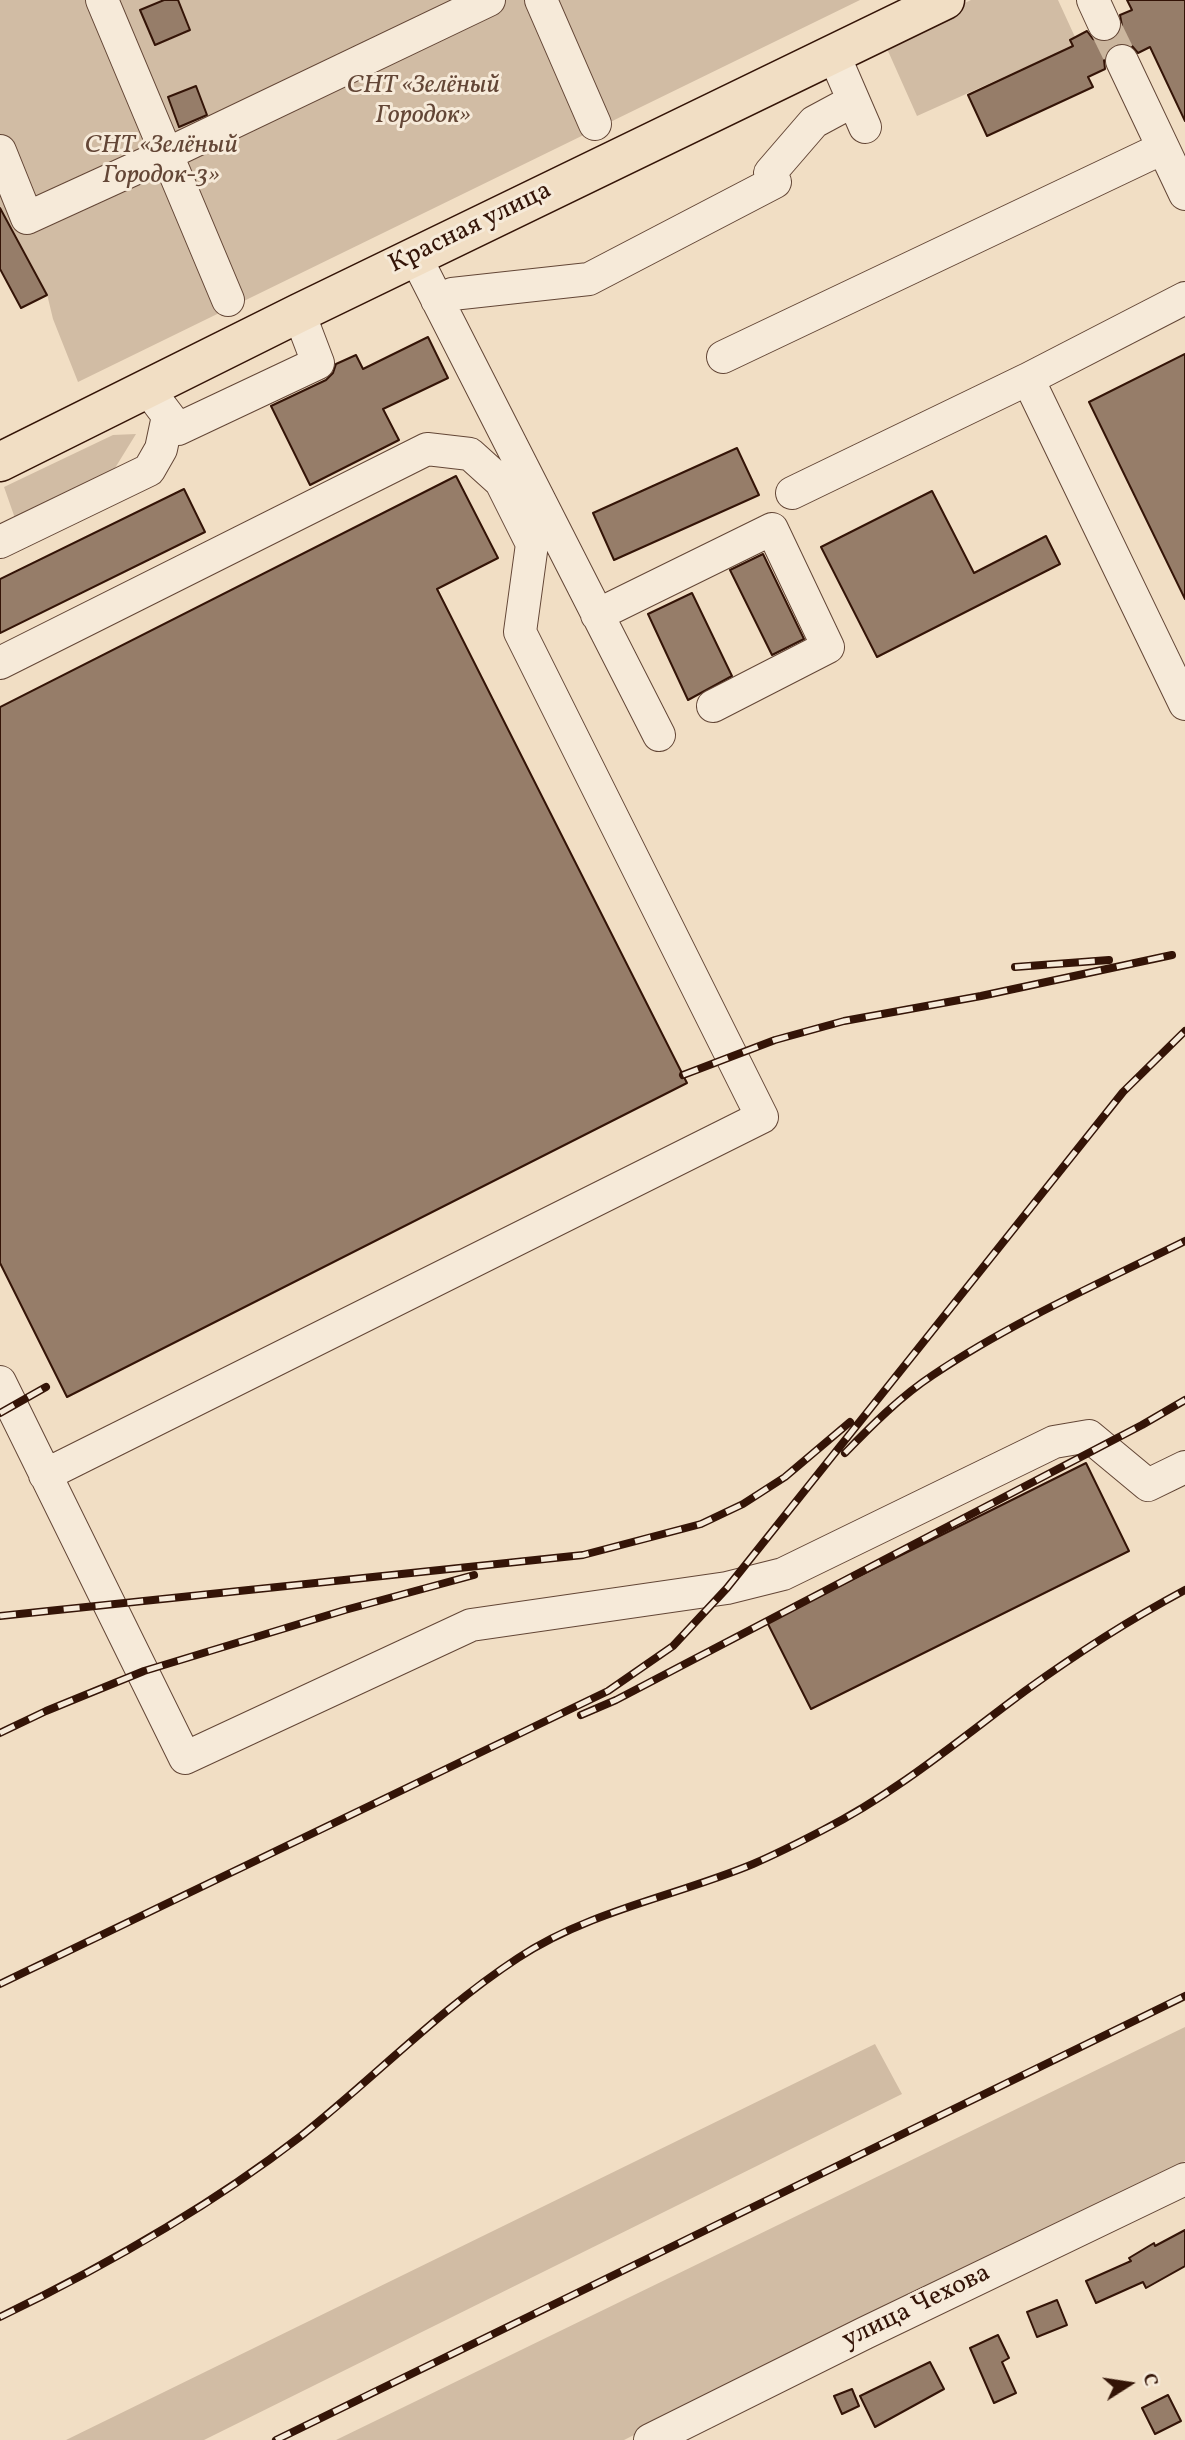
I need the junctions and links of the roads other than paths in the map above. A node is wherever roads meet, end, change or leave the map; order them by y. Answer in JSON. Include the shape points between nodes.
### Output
{"nodes":[{"id":1,"x":489,"y":0,"type":"edge"},
{"id":2,"x":541,"y":0,"type":"edge"},
{"id":3,"x":945,"y":0,"type":"edge"},
{"id":4,"x":104,"y":1,"type":"edge"},
{"id":5,"x":832,"y":53,"type":"junction"},
{"id":6,"x":1122,"y":61,"type":"tunnel mouth"},
{"id":7,"x":595,"y":124,"type":"dead end"},
{"id":8,"x":1163,"y":148,"type":"junction"},
{"id":9,"x":0,"y":151,"type":"edge"},
{"id":10,"x":167,"y":154,"type":"junction"},
{"id":11,"x":1185,"y":194,"type":"edge"},
{"id":12,"x":415,"y":257,"type":"junction"},
{"id":13,"x":1185,"y":298,"type":"edge"},
{"id":14,"x":228,"y":300,"type":"dead end"},
{"id":15,"x":437,"y":300,"type":"junction"},
{"id":16,"x":299,"y":313,"type":"junction"},
{"id":17,"x":723,"y":357,"type":"dead end"},
{"id":18,"x":1028,"y":379,"type":"junction"},
{"id":19,"x":157,"y":402,"type":"junction"},
{"id":20,"x":0,"y":462,"type":"edge"},
{"id":21,"x":792,"y":493,"type":"dead end"},
{"id":22,"x":0,"y":542,"type":"edge"},
{"id":23,"x":597,"y":615,"type":"junction"},
{"id":24,"x":0,"y":663,"type":"edge"},
{"id":25,"x":1185,"y":704,"type":"edge"},
{"id":26,"x":713,"y":706,"type":"dead end"},
{"id":27,"x":659,"y":735,"type":"dead end"},
{"id":28,"x":0,"y":1382,"type":"edge"},
{"id":29,"x":1185,"y":1466,"type":"edge"},
{"id":30,"x":45,"y":1475,"type":"junction"},
{"id":31,"x":1185,"y":2179,"type":"edge"},
{"id":32,"x":650,"y":2440,"type":"edge"}],
"edges":[{"from":1,"to":10,"type":"street"},
{"from":2,"to":7,"type":"street"},
{"from":3,"to":5,"type":"main road","name":"Красная улица"},
{"from":4,"to":10,"type":"street"},
{"from":5,"to":12,"type":"main road","name":"Красная улица"},
{"from":5,"to":15,"type":"street","via":[[859,114],[814,122],[770,173],[775,182],[589,279],[453,294]]},
{"from":6,"to":8,"type":"street"},
{"from":8,"to":11,"type":"street"},
{"from":8,"to":17,"type":"street"},
{"from":9,"to":10,"type":"street","via":[[27,218]]},
{"from":10,"to":14,"type":"street"},
{"from":12,"to":15,"type":"street"},
{"from":12,"to":16,"type":"main road","name":"Красная улица"},
{"from":13,"to":18,"type":"street"},
{"from":15,"to":23,"type":"street"},
{"from":16,"to":19,"type":"main road","name":"Красная улица"},
{"from":16,"to":19,"type":"street","via":[[318,363],[178,429]]},
{"from":18,"to":21,"type":"street"},
{"from":18,"to":25,"type":"street"},
{"from":19,"to":20,"type":"main road","name":"Красная улица"},
{"from":19,"to":22,"type":"street","via":[[161,449],[149,470]]},
{"from":23,"to":26,"type":"street","via":[[772,529],[828,647]]},
{"from":23,"to":27,"type":"street"},
{"from":24,"to":30,"type":"street","via":[[427,449],[470,454],[501,482],[532,544],[520,632],[762,1117]]},
{"from":28,"to":30,"type":"street"},
{"from":29,"to":30,"type":"street","via":[[1147,1485],[1089,1436],[1054,1442],[783,1574],[727,1588],[471,1625],[185,1758]]},
{"from":31,"to":32,"type":"street","name":"улица Чехова"}]}
